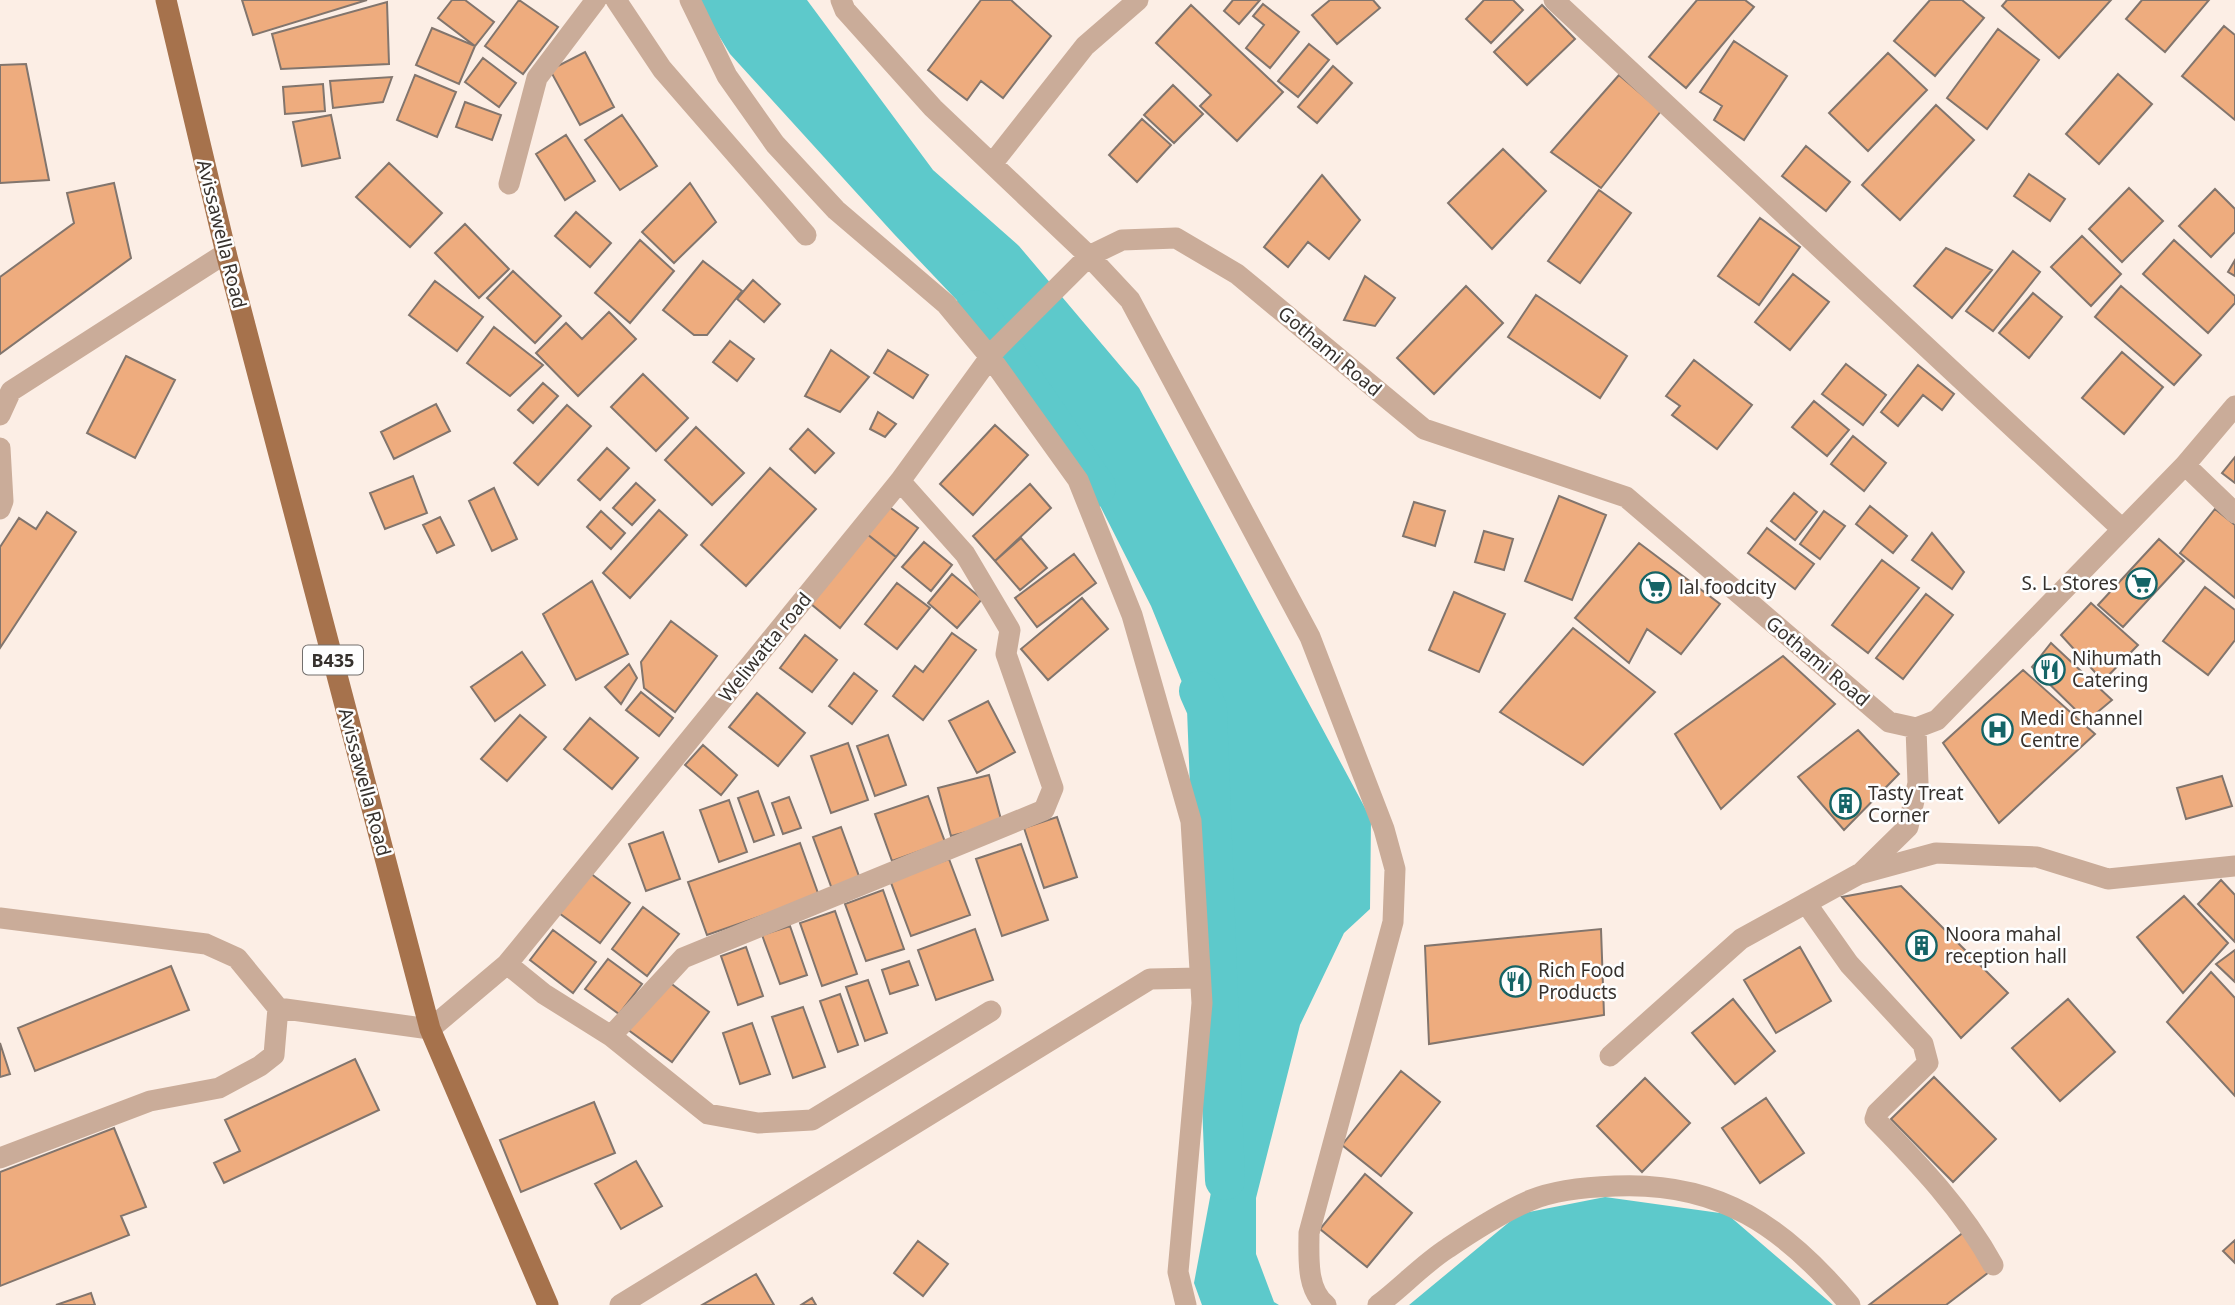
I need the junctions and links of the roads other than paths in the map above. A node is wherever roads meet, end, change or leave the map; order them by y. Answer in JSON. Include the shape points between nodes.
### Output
{"nodes":[{"id":1,"x":166,"y":0,"type":"edge"},
{"id":2,"x":596,"y":0,"type":"edge"},
{"id":3,"x":616,"y":0,"type":"edge"},
{"id":4,"x":690,"y":0,"type":"edge"},
{"id":5,"x":841,"y":0,"type":"edge"},
{"id":6,"x":1138,"y":0,"type":"edge"},
{"id":7,"x":1554,"y":0,"type":"edge"},
{"id":8,"x":992,"y":164,"type":"junction"},
{"id":9,"x":509,"y":184,"type":"dead end"},
{"id":10,"x":806,"y":235,"type":"dead end"},
{"id":11,"x":226,"y":253,"type":"junction"},
{"id":12,"x":1083,"y":263,"type":"junction"},
{"id":13,"x":993,"y":353,"type":"junction"},
{"id":14,"x":2235,"y":406,"type":"edge"},
{"id":15,"x":0,"y":415,"type":"edge"},
{"id":16,"x":0,"y":448,"type":"edge"},
{"id":17,"x":2185,"y":465,"type":"junction"},
{"id":18,"x":900,"y":481,"type":"junction"},
{"id":19,"x":0,"y":509,"type":"edge"},
{"id":20,"x":2235,"y":513,"type":"edge"},
{"id":21,"x":2122,"y":529,"type":"junction"},
{"id":22,"x":1916,"y":728,"type":"junction"},
{"id":23,"x":2235,"y":866,"type":"edge"},
{"id":24,"x":1859,"y":874,"type":"junction"},
{"id":25,"x":1806,"y":903,"type":"junction"},
{"id":26,"x":0,"y":918,"type":"edge"},
{"id":27,"x":506,"y":964,"type":"junction"},
{"id":28,"x":1200,"y":978,"type":"junction"},
{"id":29,"x":278,"y":1008,"type":"junction"},
{"id":30,"x":991,"y":1011,"type":"dead end"},
{"id":31,"x":430,"y":1029,"type":"junction"},
{"id":32,"x":611,"y":1037,"type":"junction"},
{"id":33,"x":1610,"y":1056,"type":"dead end"},
{"id":34,"x":0,"y":1158,"type":"edge"},
{"id":35,"x":1993,"y":1265,"type":"dead end"},
{"id":36,"x":548,"y":1305,"type":"edge"},
{"id":37,"x":620,"y":1305,"type":"edge"},
{"id":38,"x":1186,"y":1305,"type":"edge"},
{"id":39,"x":1326,"y":1305,"type":"edge"},
{"id":40,"x":1378,"y":1305,"type":"edge"},
{"id":41,"x":1850,"y":1305,"type":"edge"}],
"edges":[{"from":1,"to":11,"type":"main road","name":"Avissawella Road","number":"B435"},
{"from":2,"to":9,"type":"street","via":[[537,78]]},
{"from":3,"to":10,"type":"street","via":[[662,69]]},
{"from":4,"to":13,"type":"street","via":[[727,76],[775,144],[836,210],[946,304]]},
{"from":5,"to":8,"type":"street","via":[[933,108]]},
{"from":6,"to":8,"type":"street","via":[[1085,46]]},
{"from":7,"to":21,"type":"street"},
{"from":8,"to":12,"type":"street"},
{"from":11,"to":15,"type":"street","via":[[11,391]]},
{"from":11,"to":31,"type":"main road","name":"Avissawella Road","number":"B435"},
{"from":12,"to":13,"type":"street","name":"Weliwatta road"},
{"from":12,"to":22,"type":"street","name":"Gothami Road","via":[[1122,240],[1176,237],[1237,274],[1424,429],[1626,497],[1889,722]]},
{"from":12,"to":39,"type":"street","via":[[1130,300],[1311,637],[1395,869],[1392,922],[1309,1233],[1309,1266],[1316,1297]]},
{"from":13,"to":18,"type":"street","name":"Weliwatta road"},
{"from":13,"to":28,"type":"street","via":[[1077,480],[1132,615],[1191,821]]},
{"from":14,"to":17,"type":"street"},
{"from":16,"to":19,"type":"street"},
{"from":17,"to":20,"type":"street"},
{"from":17,"to":21,"type":"street"},
{"from":18,"to":27,"type":"street","name":"Weliwatta road"},
{"from":18,"to":32,"type":"street","via":[[965,555],[1010,630],[1006,654],[1053,788],[1044,810],[683,958]]},
{"from":21,"to":22,"type":"street","via":[[1937,720]]},
{"from":22,"to":24,"type":"street","via":[[1918,783],[1908,827]]},
{"from":23,"to":24,"type":"street","via":[[2108,879],[2037,857],[1936,853]]},
{"from":24,"to":25,"type":"street"},
{"from":25,"to":33,"type":"street","via":[[1741,939]]},
{"from":25,"to":35,"type":"street","via":[[1849,964],[1923,1044],[1928,1063],[1875,1119],[1933,1180]]},
{"from":26,"to":29,"type":"street","via":[[206,944],[237,958]]},
{"from":27,"to":31,"type":"street","name":"Weliwatta road"},
{"from":27,"to":32,"type":"street"},
{"from":28,"to":37,"type":"street","via":[[1150,979]]},
{"from":28,"to":38,"type":"street","via":[[1202,1003],[1178,1272]]},
{"from":29,"to":31,"type":"street"},
{"from":29,"to":34,"type":"street","via":[[274,1055],[260,1066],[219,1088],[150,1101]]},
{"from":30,"to":32,"type":"street","via":[[812,1120],[758,1124],[708,1114]]},
{"from":31,"to":36,"type":"main road","name":"Avissawella Road","number":"B435"},
{"from":40,"to":41,"type":"street","via":[[1447,1248],[1532,1200],[1593,1186],[1654,1184],[1702,1193],[1740,1209],[1792,1245]]}]}
